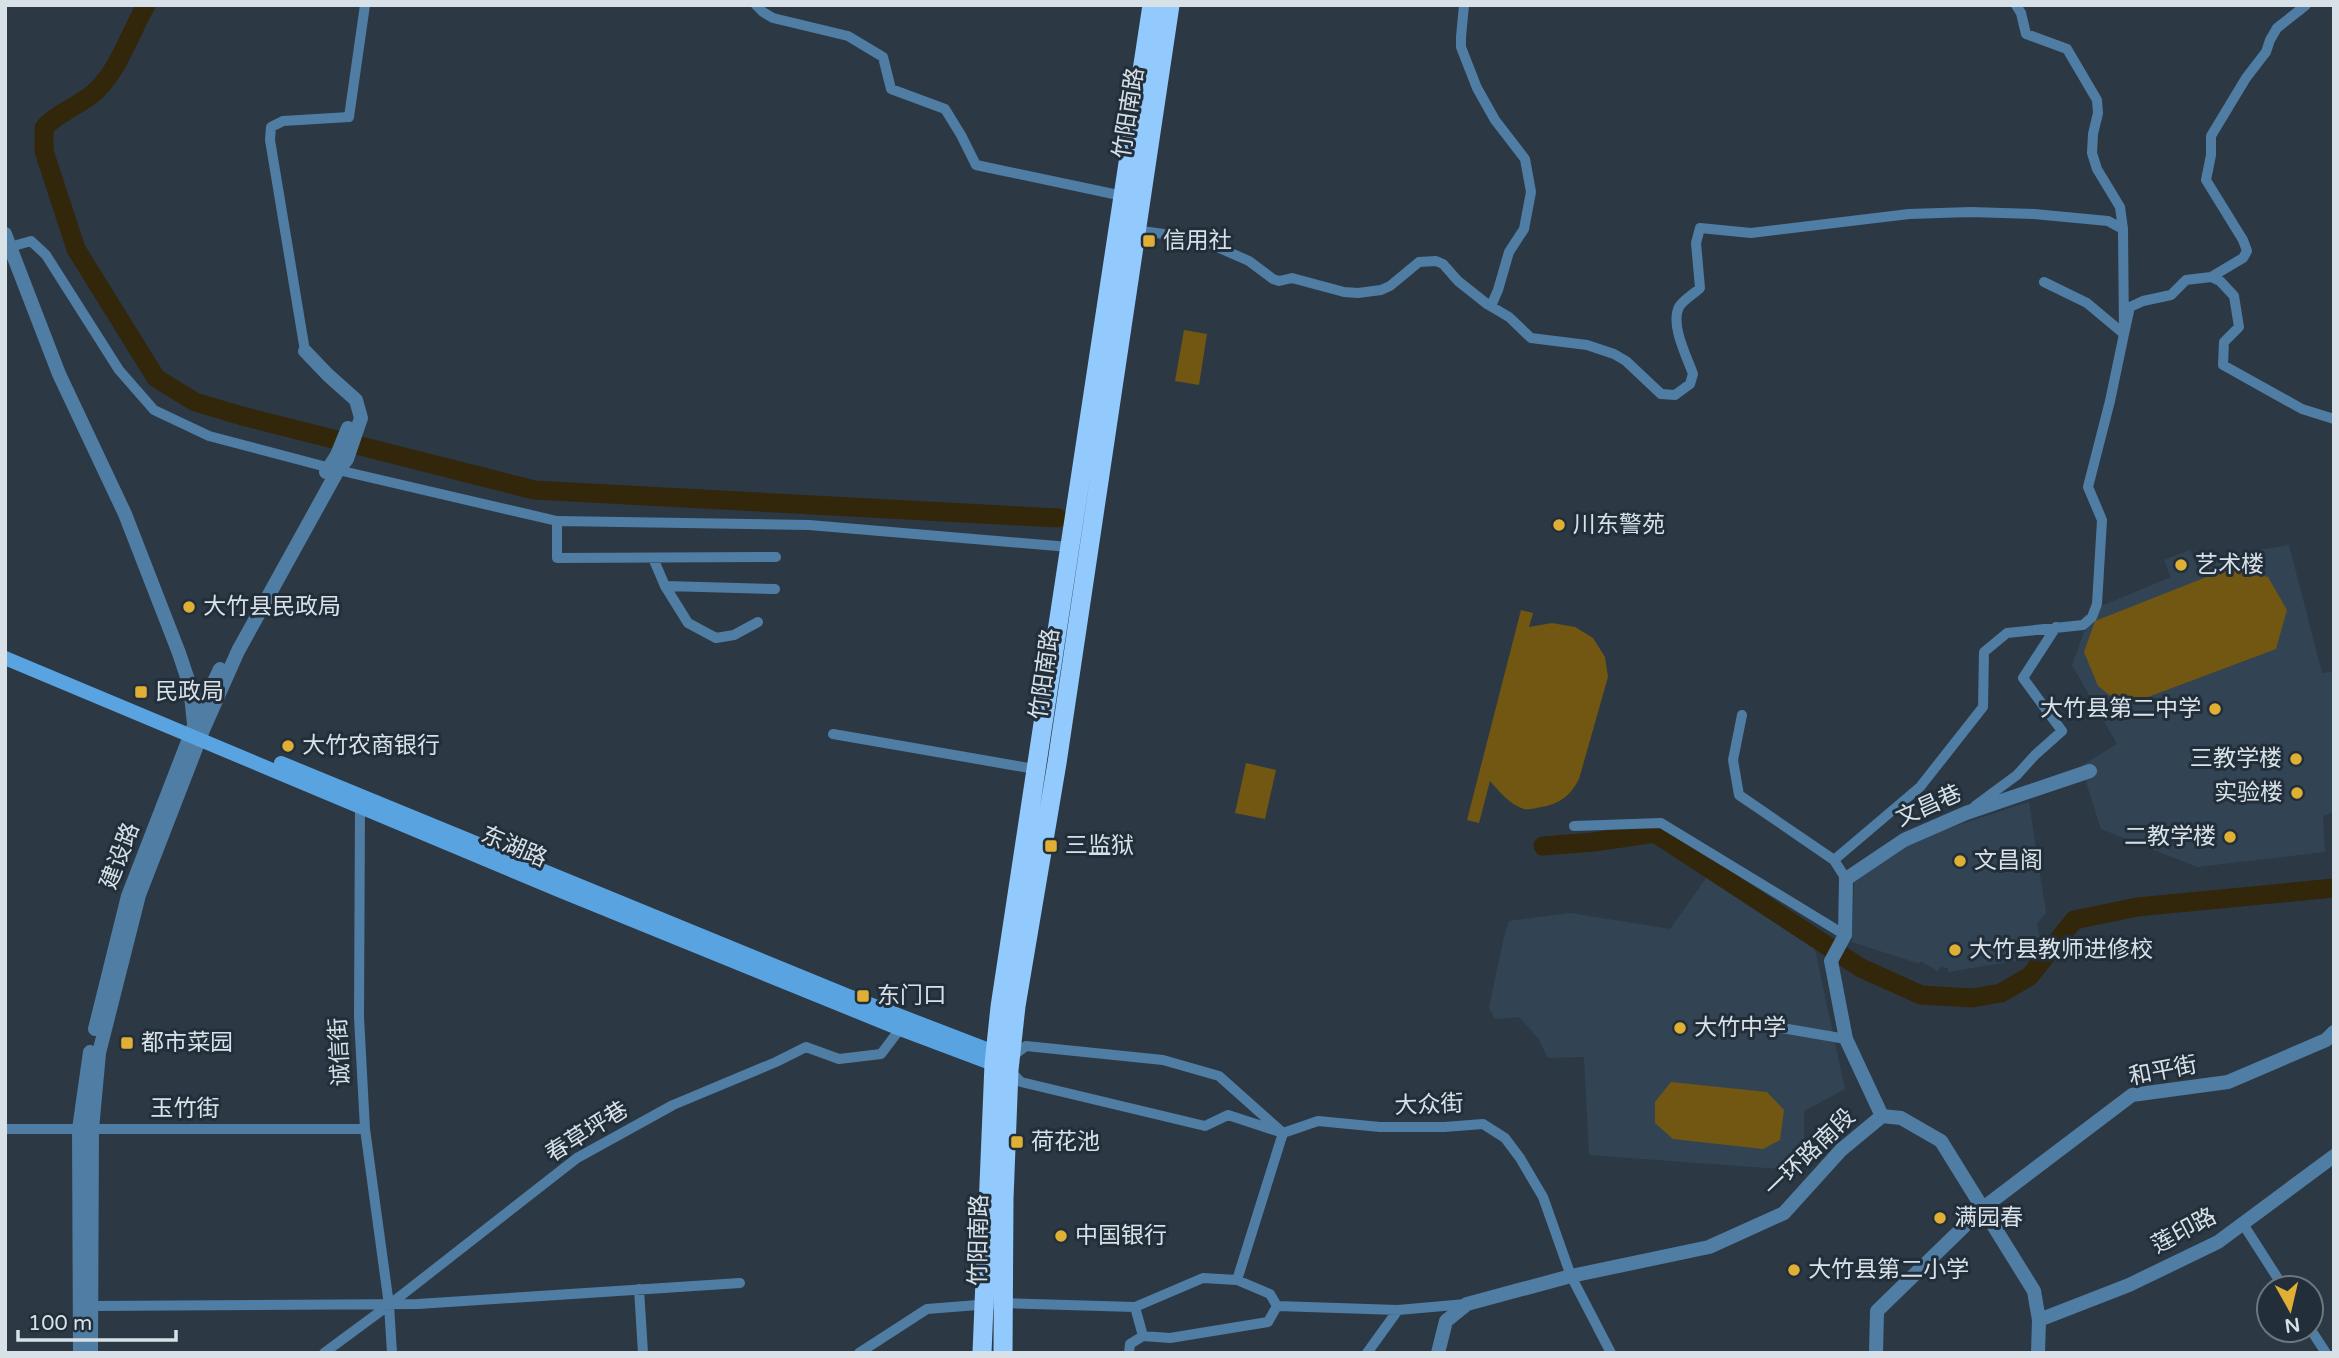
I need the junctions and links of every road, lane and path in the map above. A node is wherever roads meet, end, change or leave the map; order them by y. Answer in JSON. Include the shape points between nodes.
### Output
{"nodes":[{"id":1,"x":365,"y":5,"type":"edge"},
{"id":2,"x":756,"y":5,"type":"edge"},
{"id":3,"x":1152,"y":5,"type":"edge"},
{"id":4,"x":1170,"y":5,"type":"edge"},
{"id":5,"x":1464,"y":5,"type":"edge"},
{"id":6,"x":2016,"y":5,"type":"edge"},
{"id":7,"x":2306,"y":5,"type":"edge"},
{"id":8,"x":1123,"y":196,"type":"junction"},
{"id":9,"x":1127,"y":229,"type":"junction"},
{"id":10,"x":2123,"y":229,"type":"junction"},
{"id":11,"x":8,"y":240,"type":"edge"},
{"id":12,"x":2211,"y":277,"type":"junction"},
{"id":13,"x":2044,"y":282,"type":"dead end"},
{"id":14,"x":1490,"y":306,"type":"junction"},
{"id":15,"x":2124,"y":334,"type":"junction"},
{"id":16,"x":305,"y":351,"type":"joint"},
{"id":17,"x":2334,"y":419,"type":"edge"},
{"id":18,"x":338,"y":462,"type":"junction"},
{"id":19,"x":557,"y":521,"type":"junction"},
{"id":20,"x":1069,"y":547,"type":"junction"},
{"id":21,"x":776,"y":557,"type":"dead end"},
{"id":22,"x":653,"y":558,"type":"junction"},
{"id":23,"x":665,"y":586,"type":"junction"},
{"id":24,"x":775,"y":589,"type":"dead end"},
{"id":25,"x":758,"y":622,"type":"dead end"},
{"id":26,"x":2056,"y":627,"type":"junction"},
{"id":27,"x":5,"y":649,"type":"edge"},
{"id":28,"x":5,"y":658,"type":"edge"},
{"id":29,"x":1742,"y":715,"type":"dead end"},
{"id":30,"x":197,"y":732,"type":"junction"},
{"id":31,"x":833,"y":734,"type":"dead end"},
{"id":32,"x":1035,"y":769,"type":"junction"},
{"id":33,"x":2090,"y":771,"type":"dead end"},
{"id":34,"x":360,"y":802,"type":"junction"},
{"id":35,"x":1966,"y":813,"type":"junction"},
{"id":36,"x":1574,"y":826,"type":"dead end"},
{"id":37,"x":1834,"y":860,"type":"junction"},
{"id":38,"x":1846,"y":879,"type":"junction"},
{"id":39,"x":1845,"y":935,"type":"junction"},
{"id":40,"x":1782,"y":1028,"type":"dead end"},
{"id":41,"x":900,"y":1029,"type":"junction"},
{"id":42,"x":2334,"y":1031,"type":"edge"},
{"id":43,"x":1846,"y":1038,"type":"junction"},
{"id":44,"x":1002,"y":1061,"type":"junction"},
{"id":45,"x":1882,"y":1116,"type":"junction"},
{"id":46,"x":5,"y":1129,"type":"edge"},
{"id":47,"x":85,"y":1129,"type":"junction"},
{"id":48,"x":365,"y":1129,"type":"junction"},
{"id":49,"x":1283,"y":1133,"type":"junction"},
{"id":50,"x":2334,"y":1156,"type":"edge"},
{"id":51,"x":1983,"y":1208,"type":"junction"},
{"id":52,"x":2244,"y":1224,"type":"junction"},
{"id":53,"x":2275,"y":1274,"type":"edge"},
{"id":54,"x":1572,"y":1276,"type":"junction"},
{"id":55,"x":1237,"y":1280,"type":"junction"},
{"id":56,"x":740,"y":1283,"type":"dead end"},
{"id":57,"x":639,"y":1289,"type":"junction"},
{"id":58,"x":1003,"y":1303,"type":"junction"},
{"id":59,"x":389,"y":1304,"type":"junction"},
{"id":60,"x":983,"y":1304,"type":"junction"},
{"id":61,"x":1467,"y":1304,"type":"junction"},
{"id":62,"x":90,"y":1306,"type":"junction"},
{"id":63,"x":1277,"y":1306,"type":"junction"},
{"id":64,"x":1135,"y":1307,"type":"junction"},
{"id":65,"x":1398,"y":1311,"type":"junction"},
{"id":66,"x":2039,"y":1320,"type":"junction"},
{"id":67,"x":1143,"y":1336,"type":"junction"},
{"id":68,"x":80,"y":1353,"type":"edge"},
{"id":69,"x":91,"y":1353,"type":"edge"},
{"id":70,"x":324,"y":1353,"type":"edge"},
{"id":71,"x":392,"y":1353,"type":"edge"},
{"id":72,"x":643,"y":1353,"type":"edge"},
{"id":73,"x":859,"y":1353,"type":"edge"},
{"id":74,"x":982,"y":1353,"type":"edge"},
{"id":75,"x":1003,"y":1353,"type":"edge"},
{"id":76,"x":1129,"y":1353,"type":"edge"},
{"id":77,"x":1367,"y":1353,"type":"edge"},
{"id":78,"x":1438,"y":1353,"type":"edge"},
{"id":79,"x":1611,"y":1353,"type":"edge"},
{"id":80,"x":1875,"y":1353,"type":"edge"},
{"id":81,"x":2038,"y":1353,"type":"edge"}],
"edges":[{"from":1,"to":16,"type":"street","via":[[349,117],[283,121],[271,127]]},
{"from":2,"to":8,"type":"street","via":[[773,18],[848,36],[883,57],[891,89],[945,109],[976,165]]},
{"from":3,"to":8,"type":"highway","name":"竹阳南路"},
{"from":4,"to":9,"type":"highway","name":"竹阳南路"},
{"from":5,"to":14,"type":"street","via":[[1461,47],[1495,120],[1525,159],[1531,192],[1524,229],[1508,252]]},
{"from":6,"to":10,"type":"street","via":[[2026,34],[2067,49],[2095,95],[2094,161],[2120,206]]},
{"from":7,"to":12,"type":"street","via":[[2277,28],[2210,136],[2206,180],[2247,251]]},
{"from":8,"to":9,"type":"highway","name":"竹阳南路"},
{"from":9,"to":14,"type":"street","via":[[1199,239],[1249,261],[1273,279],[1293,278],[1344,292],[1381,290],[1419,262],[1436,261]]},
{"from":9,"to":20,"type":"highway","name":"竹阳南路"},
{"from":9,"to":44,"type":"highway","name":"竹阳南路","via":[[1057,763],[1016,1006]]},
{"from":10,"to":14,"type":"street","via":[[2108,221],[1971,212],[1909,214],[1751,233],[1700,228],[1696,243],[1700,288],[1680,305],[1677,315],[1679,340],[1693,374],[1690,384],[1675,395],[1661,394],[1614,354],[1531,338]]},
{"from":10,"to":15,"type":"street"},
{"from":11,"to":18,"type":"street","via":[[31,241],[46,255],[119,370],[154,410],[209,436]]},
{"from":11,"to":30,"type":"street","via":[[59,374],[125,514],[179,653]]},
{"from":12,"to":15,"type":"street","via":[[2186,280],[2171,295],[2130,307]]},
{"from":12,"to":17,"type":"street","via":[[2234,296],[2239,327],[2224,342],[2223,365],[2302,409]]},
{"from":13,"to":15,"type":"street","via":[[2087,303]]},
{"from":15,"to":26,"type":"street","via":[[2088,487],[2102,520],[2096,604],[2083,625]]},
{"from":16,"to":18,"type":"street","name":"建设路","via":[[356,400],[357,417]]},
{"from":18,"to":19,"type":"street"},
{"from":18,"to":30,"type":"street","name":"建设路"},
{"from":19,"to":20,"type":"street","via":[[808,525]]},
{"from":19,"to":22,"type":"street","via":[[557,558]]},
{"from":20,"to":32,"type":"highway","name":"竹阳南路"},
{"from":21,"to":22,"type":"street"},
{"from":22,"to":23,"type":"street"},
{"from":23,"to":24,"type":"street"},
{"from":23,"to":25,"type":"street","via":[[688,623],[716,638],[734,635]]},
{"from":26,"to":35,"type":"street","via":[[2023,678],[2062,731],[2017,775]]},
{"from":26,"to":37,"type":"street","via":[[2007,633],[1984,652],[1983,707],[1920,788]]},
{"from":27,"to":30,"type":"main road","name":"东湖路"},
{"from":28,"to":30,"type":"main road","name":"东湖路"},
{"from":29,"to":37,"type":"street","via":[[1733,760],[1739,795]]},
{"from":30,"to":34,"type":"main road","name":"东湖路"},
{"from":30,"to":47,"type":"street","name":"建设路","via":[[128,896],[91,1046]]},
{"from":31,"to":32,"type":"street"},
{"from":32,"to":44,"type":"highway","name":"竹阳南路"},
{"from":33,"to":35,"type":"street","name":"文昌巷"},
{"from":34,"to":41,"type":"main road","name":"东湖路"},
{"from":34,"to":44,"type":"main road","name":"东湖路"},
{"from":34,"to":48,"type":"street","name":"诚信街","via":[[359,1017]]},
{"from":35,"to":38,"type":"street","name":"文昌巷","via":[[1903,840]]},
{"from":36,"to":39,"type":"street","via":[[1661,823]]},
{"from":37,"to":38,"type":"street"},
{"from":38,"to":39,"type":"street"},
{"from":39,"to":43,"type":"street","via":[[1831,961]]},
{"from":40,"to":43,"type":"street"},
{"from":41,"to":44,"type":"main road","name":"东湖路"},
{"from":41,"to":59,"type":"street","name":"春草坪巷","via":[[881,1054],[839,1059],[806,1047],[673,1105],[577,1158]]},
{"from":42,"to":51,"type":"street","name":"和平街","via":[[2326,1040],[2228,1082],[2132,1095]]},
{"from":43,"to":45,"type":"street"},
{"from":44,"to":49,"type":"street","via":[[1021,1083],[1205,1126],[1228,1115]]},
{"from":44,"to":49,"type":"street","via":[[1026,1046],[1163,1060],[1219,1076]]},
{"from":44,"to":58,"type":"highway","name":"竹阳南路"},
{"from":44,"to":60,"type":"highway","name":"竹阳南路"},
{"from":45,"to":51,"type":"street","name":"一环路南段","via":[[1902,1118],[1941,1141]]},
{"from":45,"to":54,"type":"street","name":"一环路南段","via":[[1841,1150],[1784,1213],[1709,1247]]},
{"from":46,"to":47,"type":"street","name":"玉竹街"},
{"from":47,"to":48,"type":"street","name":"玉竹街"},
{"from":47,"to":62,"type":"street","name":"建设路"},
{"from":47,"to":68,"type":"street","name":"建设路"},
{"from":48,"to":59,"type":"street","name":"诚信街"},
{"from":49,"to":54,"type":"street","name":"大众街","via":[[1318,1121],[1380,1127],[1483,1124],[1505,1138],[1543,1197]]},
{"from":49,"to":55,"type":"street"},
{"from":50,"to":52,"type":"street","name":"莲印路"},
{"from":51,"to":66,"type":"street","name":"一环路南段","via":[[2034,1291]]},
{"from":51,"to":80,"type":"street","name":"和平街","via":[[1877,1311]]},
{"from":52,"to":53,"type":"street"},
{"from":52,"to":66,"type":"street","name":"莲印路","via":[[2218,1242],[2129,1285]]},
{"from":54,"to":61,"type":"street","name":"一环路南段"},
{"from":54,"to":79,"type":"street","name":"大众街"},
{"from":55,"to":63,"type":"street","via":[[1270,1294]]},
{"from":55,"to":64,"type":"street","via":[[1203,1278]]},
{"from":56,"to":57,"type":"street"},
{"from":57,"to":59,"type":"street"},
{"from":57,"to":72,"type":"street"},
{"from":58,"to":60,"type":"street"},
{"from":58,"to":64,"type":"street"},
{"from":58,"to":75,"type":"highway","name":"竹阳南路"},
{"from":59,"to":62,"type":"street"},
{"from":59,"to":70,"type":"street","name":"春草坪巷"},
{"from":59,"to":71,"type":"street","name":"诚信街"},
{"from":60,"to":73,"type":"street","via":[[927,1309]]},
{"from":60,"to":74,"type":"highway","name":"竹阳南路"},
{"from":61,"to":65,"type":"street"},
{"from":61,"to":78,"type":"street","via":[[1446,1321]]},
{"from":62,"to":69,"type":"street","name":"建设路"},
{"from":63,"to":65,"type":"street"},
{"from":63,"to":67,"type":"street","via":[[1268,1322],[1170,1338]]},
{"from":64,"to":67,"type":"street"},
{"from":65,"to":77,"type":"street"},
{"from":66,"to":81,"type":"street","name":"一环路南段"},
{"from":67,"to":76,"type":"street","via":[[1130,1343]]}]}
